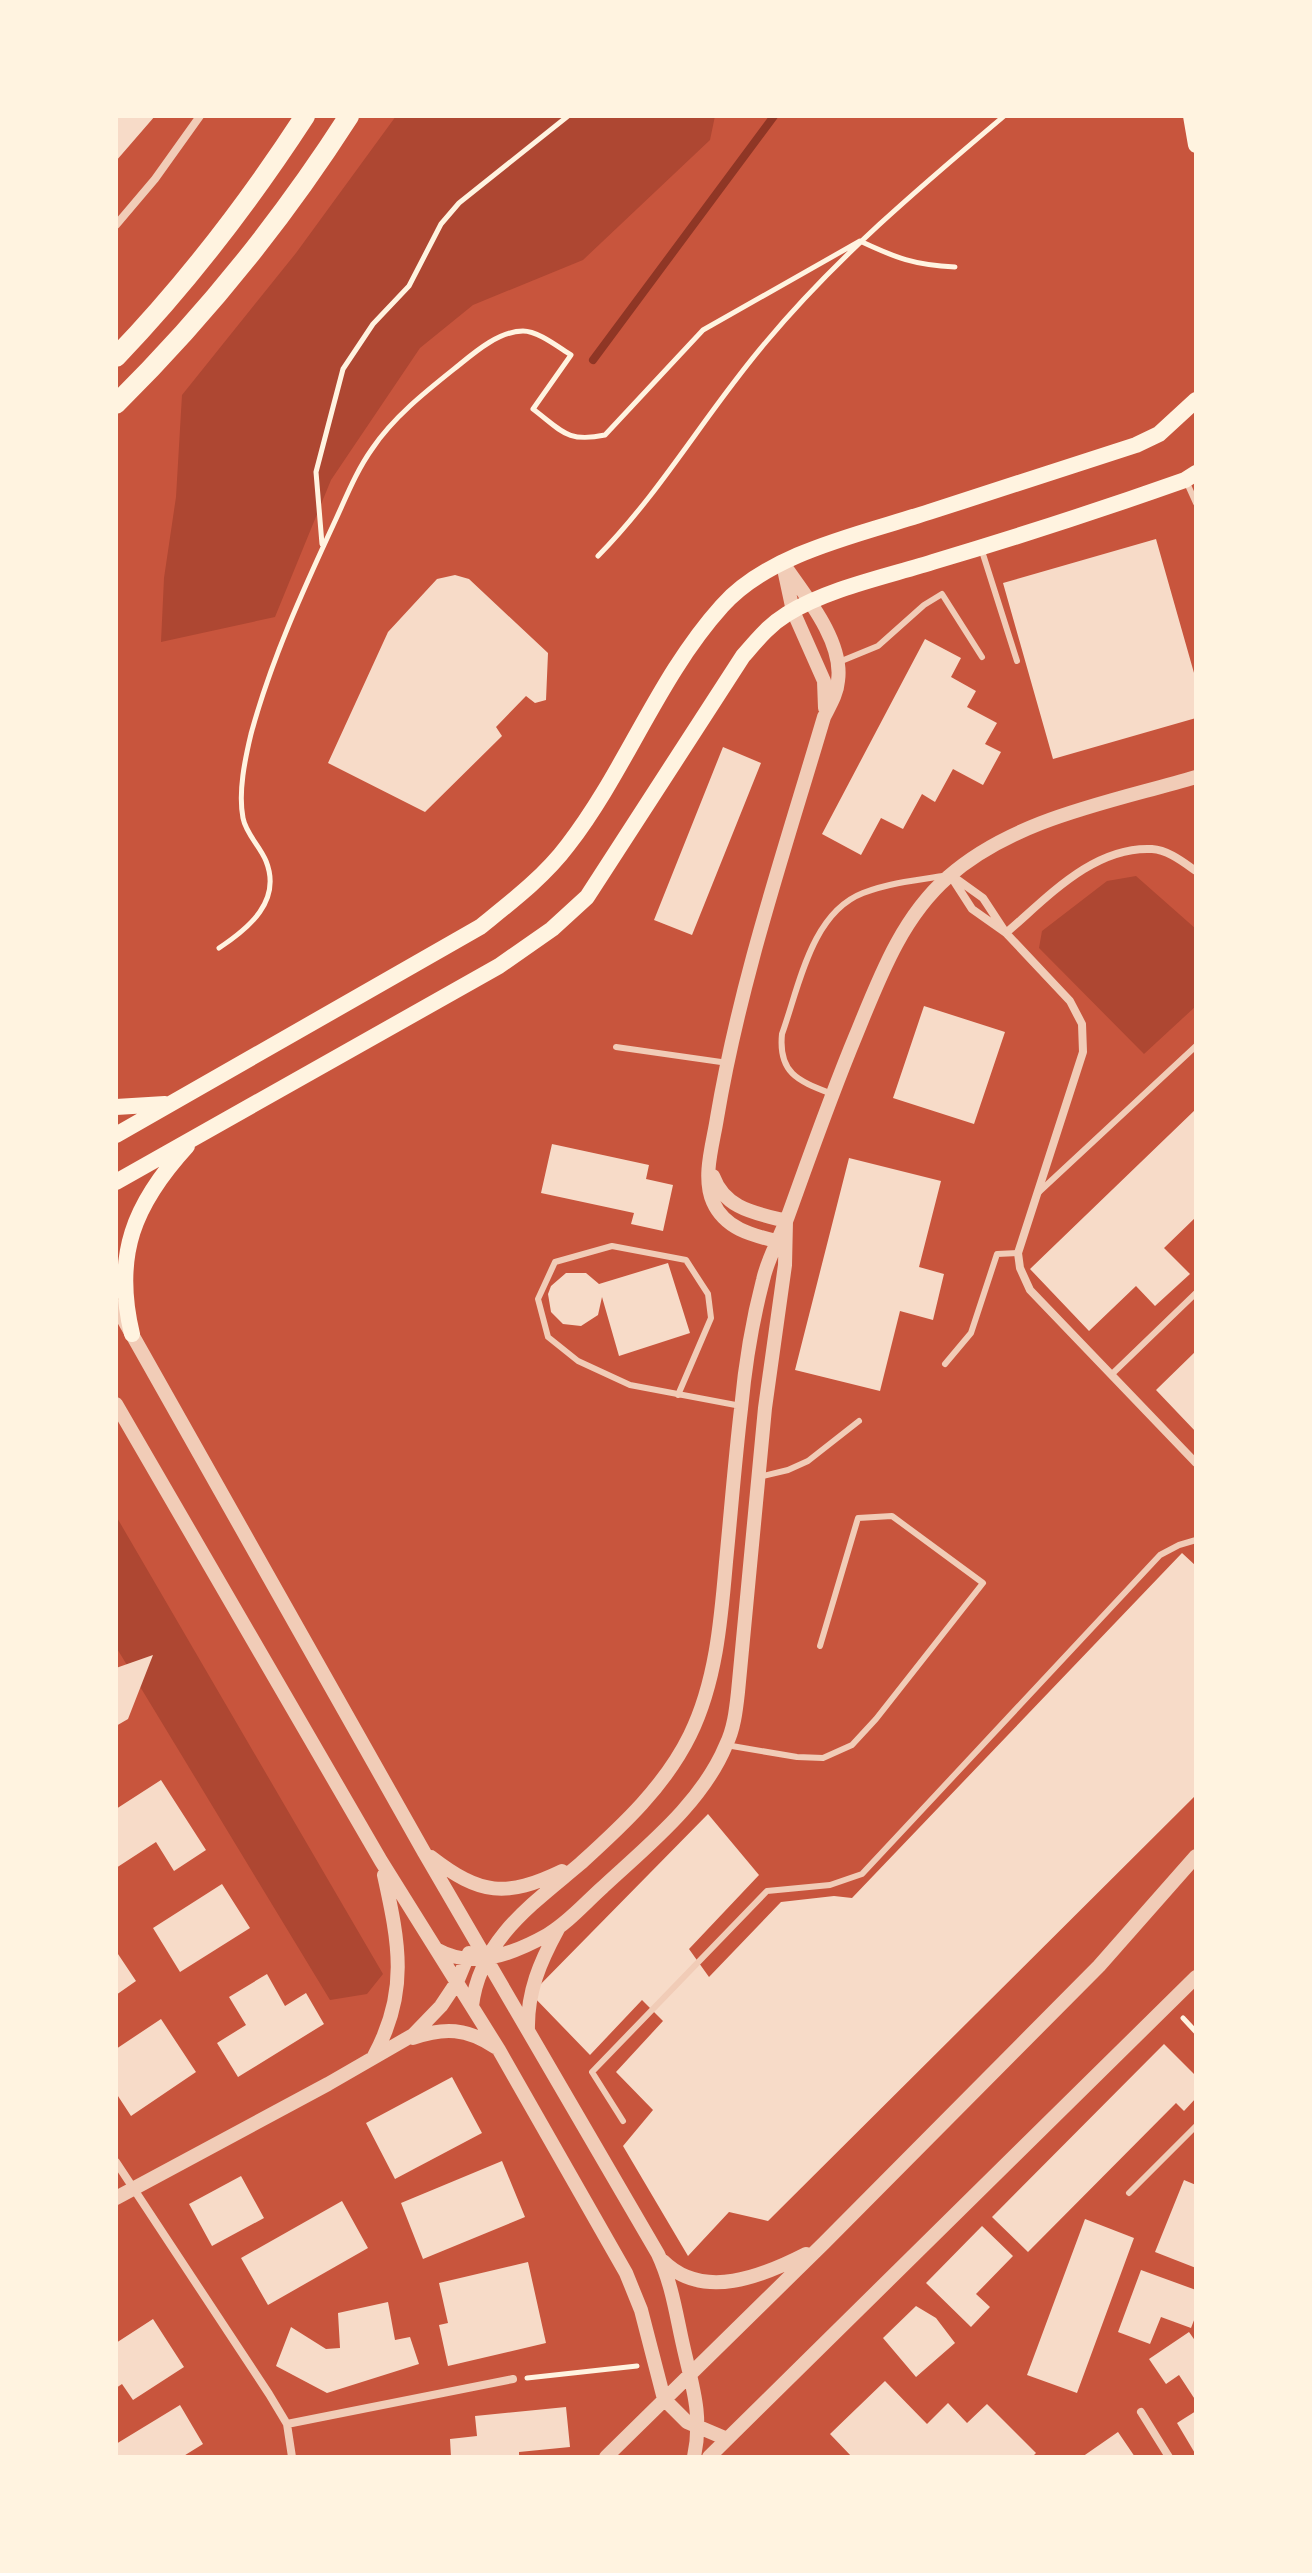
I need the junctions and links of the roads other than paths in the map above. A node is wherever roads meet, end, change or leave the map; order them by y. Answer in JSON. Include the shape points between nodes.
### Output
{"nodes":[{"id":1,"x":200,"y":116,"type":"edge"},
{"id":2,"x":305,"y":116,"type":"edge"},
{"id":3,"x":349,"y":116,"type":"edge"},
{"id":4,"x":1191,"y":116,"type":"edge"},
{"id":5,"x":1196,"y":145,"type":"edge"},
{"id":6,"x":116,"y":225,"type":"edge"},
{"id":7,"x":116,"y":357,"type":"edge"},
{"id":8,"x":1196,"y":400,"type":"edge"},
{"id":9,"x":116,"y":404,"type":"edge"},
{"id":10,"x":1191,"y":476,"type":"edge"},
{"id":11,"x":1196,"y":503,"type":"edge"},
{"id":12,"x":981,"y":548,"type":"junction"},
{"id":13,"x":782,"y":562,"type":"junction"},
{"id":14,"x":810,"y":603,"type":"junction"},
{"id":15,"x":793,"y":611,"type":"junction"},
{"id":16,"x":982,"y":657,"type":"dead end"},
{"id":17,"x":1017,"y":661,"type":"dead end"},
{"id":18,"x":839,"y":662,"type":"junction"},
{"id":19,"x":824,"y":717,"type":"junction"},
{"id":20,"x":1196,"y":777,"type":"edge"},
{"id":21,"x":1196,"y":871,"type":"edge"},
{"id":22,"x":951,"y":875,"type":"junction"},
{"id":23,"x":1006,"y":933,"type":"junction"},
{"id":24,"x":1196,"y":1046,"type":"edge"},
{"id":25,"x":616,"y":1047,"type":"dead end"},
{"id":26,"x":728,"y":1063,"type":"junction"},
{"id":27,"x":832,"y":1094,"type":"junction"},
{"id":28,"x":175,"y":1103,"type":"junction"},
{"id":29,"x":116,"y":1107,"type":"edge"},
{"id":30,"x":116,"y":1135,"type":"edge"},
{"id":31,"x":198,"y":1135,"type":"junction"},
{"id":32,"x":710,"y":1161,"type":"junction"},
{"id":33,"x":116,"y":1182,"type":"edge"},
{"id":34,"x":1036,"y":1194,"type":"junction"},
{"id":35,"x":786,"y":1221,"type":"junction"},
{"id":36,"x":781,"y":1242,"type":"junction"},
{"id":37,"x":1018,"y":1253,"type":"junction"},
{"id":38,"x":1196,"y":1293,"type":"edge"},
{"id":39,"x":116,"y":1306,"type":"edge"},
{"id":40,"x":132,"y":1334,"type":"junction"},
{"id":41,"x":945,"y":1364,"type":"dead end"},
{"id":42,"x":1111,"y":1375,"type":"junction"},
{"id":43,"x":678,"y":1395,"type":"junction"},
{"id":44,"x":116,"y":1404,"type":"edge"},
{"id":45,"x":741,"y":1406,"type":"junction"},
{"id":46,"x":859,"y":1421,"type":"dead end"},
{"id":47,"x":1196,"y":1463,"type":"edge"},
{"id":48,"x":758,"y":1477,"type":"junction"},
{"id":49,"x":1196,"y":1540,"type":"edge"},
{"id":50,"x":820,"y":1646,"type":"dead end"},
{"id":51,"x":726,"y":1745,"type":"junction"},
{"id":52,"x":424,"y":1852,"type":"junction"},
{"id":53,"x":1196,"y":1856,"type":"edge"},
{"id":54,"x":381,"y":1861,"type":"junction"},
{"id":55,"x":581,"y":1863,"type":"junction"},
{"id":56,"x":559,"y":1927,"type":"junction"},
{"id":57,"x":471,"y":1934,"type":"junction"},
{"id":58,"x":436,"y":1949,"type":"junction"},
{"id":59,"x":487,"y":1959,"type":"junction"},
{"id":60,"x":466,"y":1960,"type":"junction"},
{"id":61,"x":1196,"y":1977,"type":"edge"},
{"id":62,"x":457,"y":1982,"type":"junction"},
{"id":63,"x":472,"y":2006,"type":"junction"},
{"id":64,"x":528,"y":2030,"type":"junction"},
{"id":65,"x":401,"y":2042,"type":"junction"},
{"id":66,"x":499,"y":2050,"type":"junction"},
{"id":67,"x":374,"y":2056,"type":"junction"},
{"id":68,"x":623,"y":2121,"type":"dead end"},
{"id":69,"x":1196,"y":2126,"type":"edge"},
{"id":70,"x":116,"y":2162,"type":"edge"},
{"id":71,"x":132,"y":2189,"type":"junction"},
{"id":72,"x":1129,"y":2193,"type":"dead end"},
{"id":73,"x":116,"y":2198,"type":"edge"},
{"id":74,"x":824,"y":2243,"type":"junction"},
{"id":75,"x":658,"y":2254,"type":"junction"},
{"id":76,"x":691,"y":2373,"type":"junction"},
{"id":77,"x":513,"y":2379,"type":"road end"},
{"id":78,"x":664,"y":2399,"type":"junction"},
{"id":79,"x":1141,"y":2412,"type":"dead end"},
{"id":80,"x":287,"y":2424,"type":"junction"},
{"id":81,"x":698,"y":2428,"type":"junction"},
{"id":82,"x":727,"y":2439,"type":"junction"},
{"id":83,"x":292,"y":2457,"type":"edge"},
{"id":84,"x":606,"y":2457,"type":"edge"},
{"id":85,"x":694,"y":2457,"type":"edge"},
{"id":86,"x":709,"y":2457,"type":"edge"},
{"id":87,"x":1169,"y":2457,"type":"edge"}],
"edges":[{"from":1,"to":6,"type":"street"},
{"from":2,"to":7,"type":"main road","via":[[213,247]]},
{"from":3,"to":9,"type":"main road","via":[[228,285]]},
{"from":4,"to":5,"type":"main road"},
{"from":8,"to":13,"type":"main road","via":[[1159,434],[1136,445]]},
{"from":10,"to":11,"type":"lane"},
{"from":10,"to":12,"type":"main road"},
{"from":12,"to":14,"type":"main road"},
{"from":12,"to":17,"type":"lane"},
{"from":13,"to":14,"type":"street"},
{"from":13,"to":15,"type":"street"},
{"from":13,"to":28,"type":"main road","via":[[722,605],[657,698],[575,835],[523,892],[480,927]]},
{"from":14,"to":15,"type":"main road"},
{"from":14,"to":18,"type":"street"},
{"from":15,"to":19,"type":"street","via":[[824,681]]},
{"from":15,"to":31,"type":"main road","via":[[743,656],[595,886],[552,929],[499,966]]},
{"from":16,"to":18,"type":"lane","via":[[942,594],[878,646]]},
{"from":18,"to":19,"type":"street","via":[[838,682]]},
{"from":19,"to":26,"type":"street","via":[[747,976]]},
{"from":20,"to":22,"type":"street","via":[[1048,820]]},
{"from":21,"to":23,"type":"street","via":[[1155,849],[1125,851],[1072,877]]},
{"from":22,"to":23,"type":"street","via":[[983,898]]},
{"from":22,"to":23,"type":"street","via":[[972,909]]},
{"from":22,"to":27,"type":"street","via":[[914,913],[896,946]]},
{"from":22,"to":27,"type":"lane","via":[[862,893],[837,909],[820,932],[780,1051],[792,1074]]},
{"from":23,"to":34,"type":"street","via":[[1070,1001],[1082,1024],[1083,1052]]},
{"from":24,"to":34,"type":"lane"},
{"from":25,"to":26,"type":"lane"},
{"from":26,"to":32,"type":"street"},
{"from":27,"to":35,"type":"street"},
{"from":28,"to":29,"type":"main road"},
{"from":28,"to":30,"type":"main road"},
{"from":31,"to":33,"type":"main road"},
{"from":31,"to":40,"type":"main road","via":[[158,1181],[130,1235],[124,1284]]},
{"from":32,"to":35,"type":"street","via":[[726,1199]]},
{"from":32,"to":36,"type":"street","via":[[709,1186],[720,1214],[742,1231]]},
{"from":34,"to":37,"type":"street"},
{"from":35,"to":36,"type":"street"},
{"from":36,"to":45,"type":"street","via":[[755,1310]]},
{"from":36,"to":48,"type":"street"},
{"from":37,"to":41,"type":"lane","via":[[997,1254],[971,1333]]},
{"from":37,"to":42,"type":"street","via":[[1030,1290]]},
{"from":38,"to":42,"type":"lane"},
{"from":39,"to":40,"type":"street"},
{"from":40,"to":52,"type":"street"},
{"from":42,"to":47,"type":"street"},
{"from":43,"to":43,"type":"lane","via":[[630,1385],[578,1361],[548,1337],[538,1299],[555,1262],[612,1246],[686,1260],[708,1294],[711,1318]]},
{"from":43,"to":45,"type":"lane"},
{"from":44,"to":54,"type":"street"},
{"from":45,"to":55,"type":"street","via":[[719,1638],[692,1733],[670,1772],[640,1808]]},
{"from":46,"to":48,"type":"lane","via":[[808,1461]]},
{"from":48,"to":51,"type":"street","via":[[738,1692]]},
{"from":49,"to":68,"type":"lane","via":[[1160,1555],[862,1874],[830,1885],[767,1891],[592,2072]]},
{"from":50,"to":51,"type":"lane","via":[[858,1518],[892,1516],[983,1583],[852,1745],[823,1758]]},
{"from":51,"to":56,"type":"street","via":[[685,1808]]},
{"from":52,"to":55,"type":"street","via":[[463,1879],[493,1890],[530,1884]]},
{"from":52,"to":57,"type":"street"},
{"from":53,"to":74,"type":"street","via":[[1099,1966]]},
{"from":54,"to":58,"type":"street"},
{"from":54,"to":67,"type":"street","via":[[399,1963],[388,2030]]},
{"from":55,"to":59,"type":"street","via":[[525,1909]]},
{"from":56,"to":59,"type":"street"},
{"from":56,"to":64,"type":"street","via":[[531,1989]]},
{"from":57,"to":59,"type":"street"},
{"from":57,"to":60,"type":"street"},
{"from":58,"to":60,"type":"street"},
{"from":58,"to":62,"type":"street"},
{"from":59,"to":60,"type":"street"},
{"from":59,"to":63,"type":"street"},
{"from":59,"to":64,"type":"street"},
{"from":60,"to":62,"type":"street"},
{"from":61,"to":82,"type":"street"},
{"from":62,"to":63,"type":"street"},
{"from":62,"to":65,"type":"street","via":[[436,2013]]},
{"from":63,"to":66,"type":"street"},
{"from":64,"to":75,"type":"street"},
{"from":65,"to":66,"type":"street","via":[[455,2030]]},
{"from":65,"to":67,"type":"street"},
{"from":66,"to":78,"type":"street","via":[[630,2280]]},
{"from":67,"to":71,"type":"street"},
{"from":69,"to":72,"type":"lane"},
{"from":70,"to":71,"type":"street"},
{"from":71,"to":73,"type":"street"},
{"from":71,"to":80,"type":"street"},
{"from":74,"to":75,"type":"street","via":[[774,2269],[713,2283],[681,2275]]},
{"from":74,"to":76,"type":"street"},
{"from":75,"to":76,"type":"street"},
{"from":76,"to":78,"type":"street"},
{"from":76,"to":81,"type":"street"},
{"from":77,"to":80,"type":"street"},
{"from":78,"to":81,"type":"street","via":[[677,2416]]},
{"from":78,"to":84,"type":"street"},
{"from":79,"to":87,"type":"street"},
{"from":80,"to":83,"type":"street"},
{"from":81,"to":82,"type":"street"},
{"from":81,"to":85,"type":"street"},
{"from":82,"to":86,"type":"street"}]}
